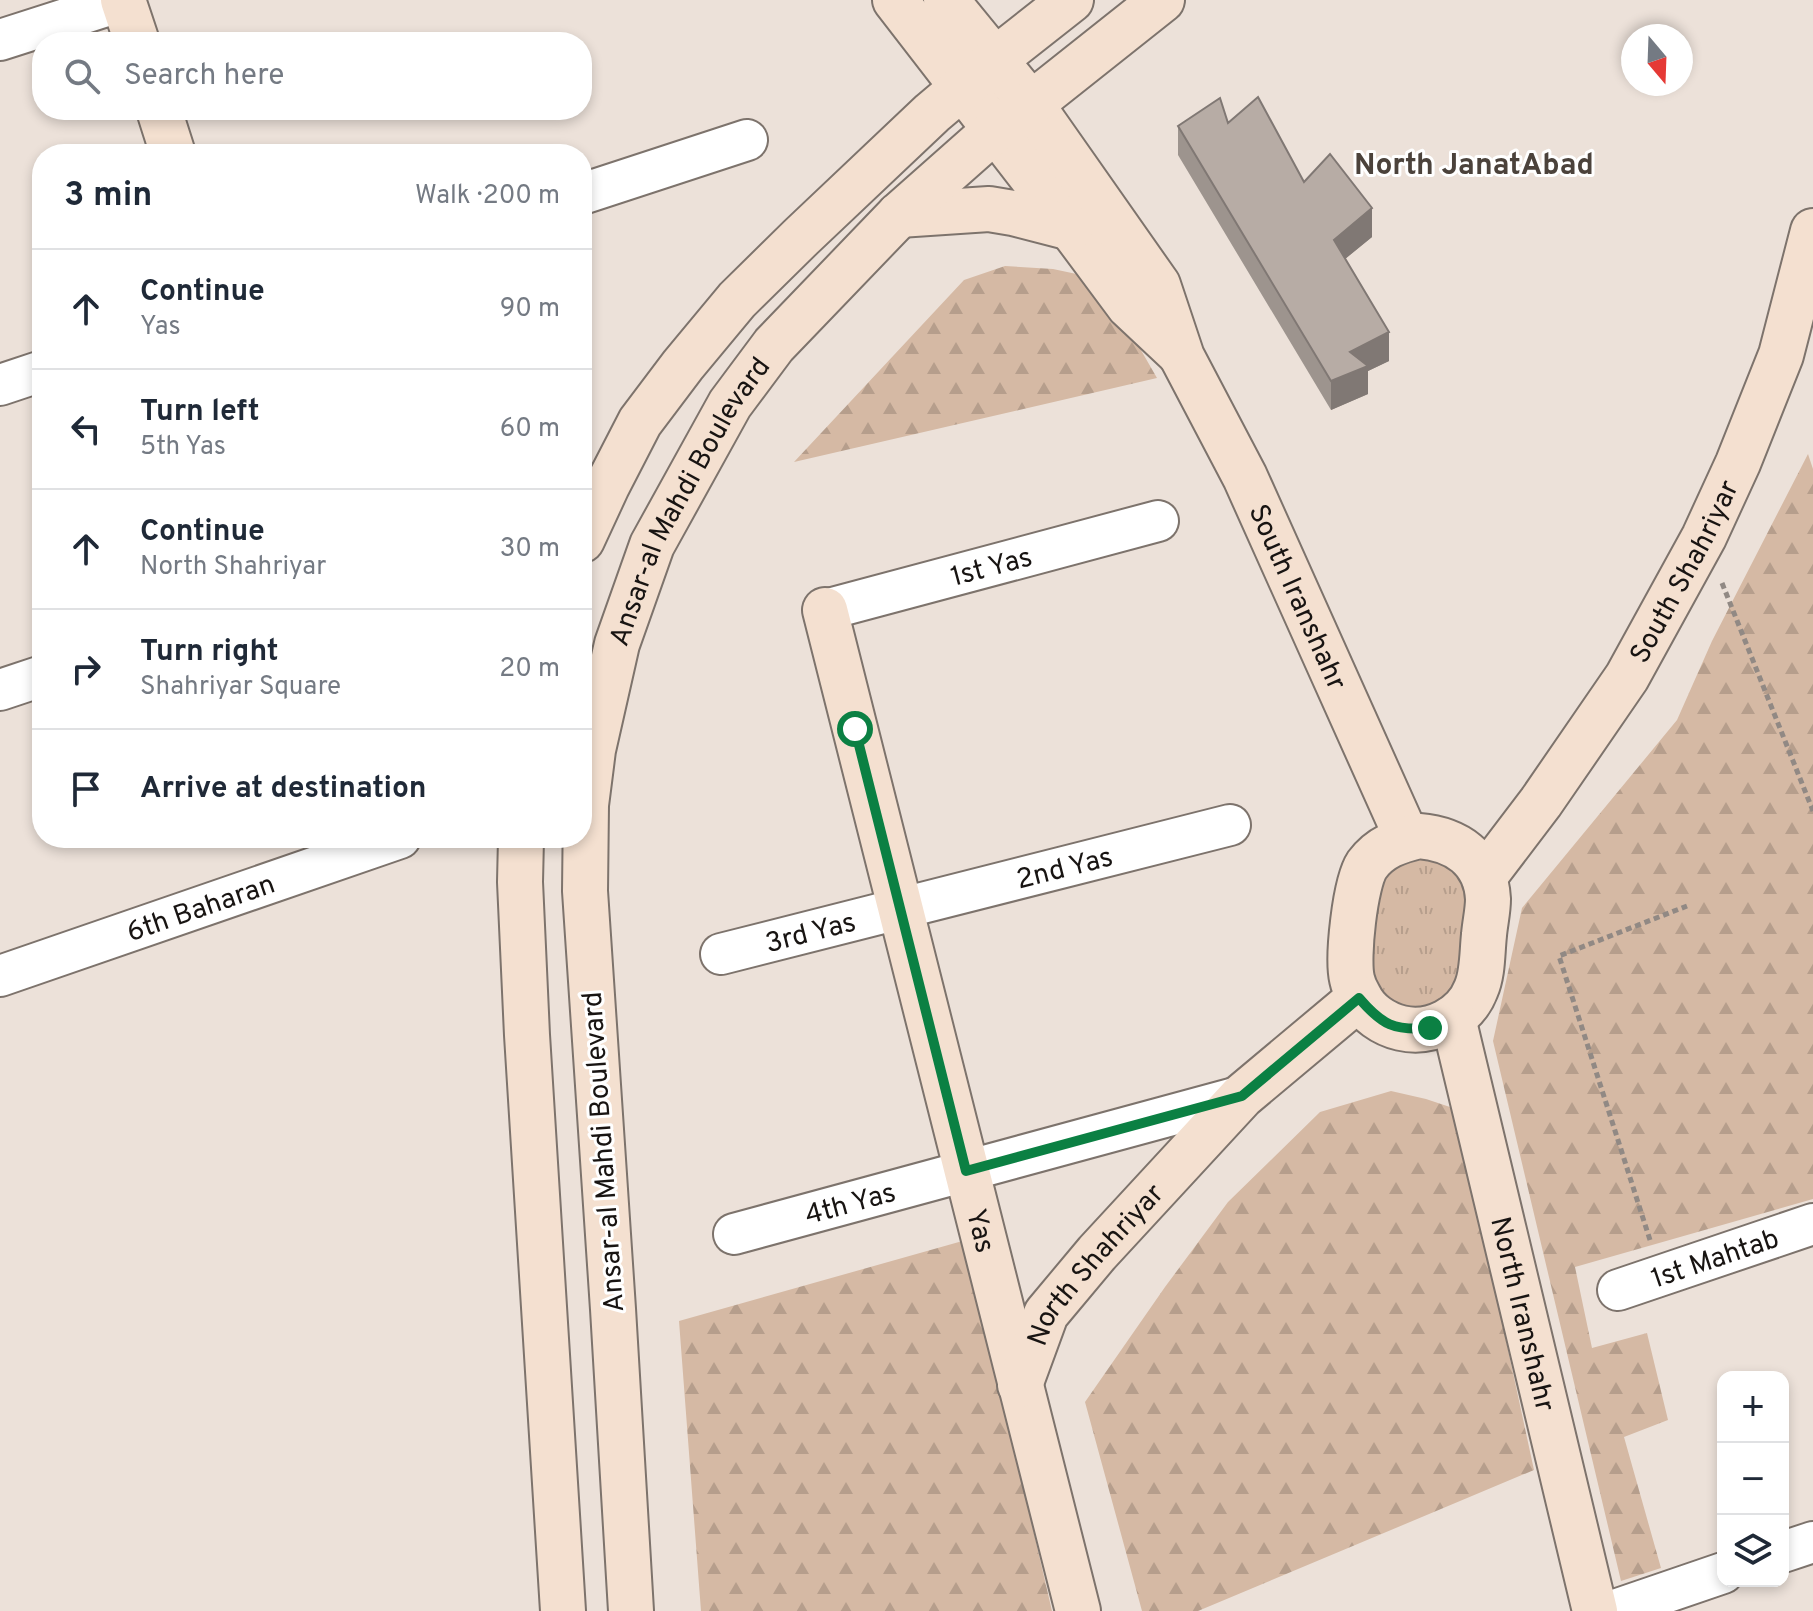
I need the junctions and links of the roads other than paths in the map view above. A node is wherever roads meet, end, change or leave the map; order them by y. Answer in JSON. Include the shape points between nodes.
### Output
{"nodes":[{"id":1,"x":123,"y":0,"type":"edge"},
{"id":2,"x":895,"y":0,"type":"edge"},
{"id":3,"x":946,"y":0,"type":"edge"},
{"id":4,"x":1071,"y":0,"type":"edge"},
{"id":5,"x":1162,"y":0,"type":"edge"},
{"id":6,"x":134,"y":32,"type":"edge"},
{"id":7,"x":0,"y":40,"type":"edge"},
{"id":8,"x":996,"y":59,"type":"junction"},
{"id":9,"x":963,"y":86,"type":"junction"},
{"id":10,"x":1031,"y":104,"type":"junction"},
{"id":11,"x":162,"y":120,"type":"edge"},
{"id":12,"x":995,"y":130,"type":"junction"},
{"id":13,"x":747,"y":140,"type":"dead end"},
{"id":14,"x":170,"y":144,"type":"edge"},
{"id":15,"x":592,"y":191,"type":"edge"},
{"id":16,"x":899,"y":215,"type":"junction"},
{"id":17,"x":1071,"y":228,"type":"junction"},
{"id":18,"x":1813,"y":231,"type":"edge"},
{"id":19,"x":1182,"y":357,"type":"junction"},
{"id":20,"x":32,"y":374,"type":"edge"},
{"id":21,"x":0,"y":385,"type":"edge"},
{"id":22,"x":592,"y":518,"type":"edge"},
{"id":23,"x":1158,"y":521,"type":"dead end"},
{"id":24,"x":825,"y":610,"type":"joint"},
{"id":25,"x":32,"y":679,"type":"edge"},
{"id":26,"x":0,"y":690,"type":"edge"},
{"id":27,"x":592,"y":758,"type":"edge"},
{"id":28,"x":1230,"y":825,"type":"dead end"},
{"id":29,"x":1407,"y":838,"type":"junction"},
{"id":30,"x":371,"y":848,"type":"edge"},
{"id":31,"x":521,"y":848,"type":"edge"},
{"id":32,"x":586,"y":848,"type":"edge"},
{"id":33,"x":1484,"y":877,"type":"junction"},
{"id":34,"x":900,"y":909,"type":"junction"},
{"id":35,"x":721,"y":954,"type":"dead end"},
{"id":36,"x":0,"y":976,"type":"edge"},
{"id":37,"x":1359,"y":998,"type":"junction"},
{"id":38,"x":1453,"y":1018,"type":"junction"},
{"id":39,"x":1242,"y":1096,"type":"junction"},
{"id":40,"x":966,"y":1171,"type":"junction"},
{"id":41,"x":1813,"y":1224,"type":"edge"},
{"id":42,"x":734,"y":1234,"type":"dead end"},
{"id":43,"x":1618,"y":1290,"type":"dead end"},
{"id":44,"x":1020,"y":1385,"type":"junction"},
{"id":45,"x":1813,"y":1542,"type":"edge"},
{"id":46,"x":1789,"y":1550,"type":"edge"},
{"id":47,"x":1717,"y":1575,"type":"edge"},
{"id":48,"x":563,"y":1611,"type":"edge"},
{"id":49,"x":631,"y":1611,"type":"edge"},
{"id":50,"x":1078,"y":1611,"type":"edge"},
{"id":51,"x":1595,"y":1611,"type":"edge"},
{"id":52,"x":1612,"y":1611,"type":"edge"}],
"edges":[{"from":1,"to":6,"type":"street"},
{"from":1,"to":7,"type":"street"},
{"from":2,"to":9,"type":"street","name":"South Iranshahr"},
{"from":3,"to":8,"type":"street","name":"South Iranshahr"},
{"from":4,"to":8,"type":"street"},
{"from":5,"to":10,"type":"street","name":"Ansar-al Mahdi Boulevard"},
{"from":8,"to":9,"type":"street"},
{"from":8,"to":10,"type":"street","name":"South Iranshahr"},
{"from":9,"to":12,"type":"street","name":"South Iranshahr"},
{"from":9,"to":22,"type":"street","via":[[737,300],[640,422]]},
{"from":10,"to":12,"type":"street","name":"Ansar-al Mahdi Boulevard"},
{"from":10,"to":19,"type":"street","name":"South Iranshahr","via":[[1158,285]]},
{"from":11,"to":14,"type":"street"},
{"from":12,"to":16,"type":"street","name":"Ansar-al Mahdi Boulevard"},
{"from":12,"to":17,"type":"street","name":"South Iranshahr"},
{"from":13,"to":15,"type":"street"},
{"from":16,"to":17,"type":"street","via":[[989,209]]},
{"from":16,"to":27,"type":"street","name":"Ansar-al Mahdi Boulevard","via":[[774,345],[730,404],[697,461],[652,545],[617,644]]},
{"from":17,"to":19,"type":"street","name":"South Iranshahr","via":[[1129,306]]},
{"from":18,"to":33,"type":"street","name":"South Shahriyar","via":[[1781,355],[1704,537],[1627,677]]},
{"from":19,"to":29,"type":"street","name":"South Iranshahr","via":[[1245,477]]},
{"from":20,"to":21,"type":"street"},
{"from":23,"to":24,"type":"street","name":"1st Yas"},
{"from":24,"to":34,"type":"street","name":"Yas"},
{"from":25,"to":26,"type":"street"},
{"from":28,"to":34,"type":"street","name":"2nd Yas"},
{"from":29,"to":33,"type":"street","via":[[1439,838],[1458,846]]},
{"from":29,"to":37,"type":"street","via":[[1380,851],[1359,885],[1351,958]]},
{"from":30,"to":36,"type":"street","name":"6th Baharan"},
{"from":31,"to":48,"type":"street"},
{"from":32,"to":49,"type":"street","name":"Ansar-al Mahdi Boulevard"},
{"from":33,"to":38,"type":"street","via":[[1488,898],[1481,971],[1476,990]]},
{"from":34,"to":35,"type":"street","name":"3rd Yas"},
{"from":34,"to":40,"type":"street","name":"Yas"},
{"from":37,"to":38,"type":"street","via":[[1389,1025],[1409,1030]]},
{"from":37,"to":39,"type":"street","name":"North Shahriyar"},
{"from":38,"to":51,"type":"street","name":"North Iranshahr"},
{"from":39,"to":40,"type":"street","name":"4th Yas"},
{"from":39,"to":44,"type":"street","name":"North Shahriyar","via":[[1046,1314]]},
{"from":40,"to":42,"type":"street","name":"4th Yas"},
{"from":40,"to":44,"type":"street","name":"Yas"},
{"from":41,"to":43,"type":"street","name":"1st Mahtab"},
{"from":44,"to":50,"type":"street","name":"North Shahriyar"},
{"from":45,"to":46,"type":"street"},
{"from":47,"to":52,"type":"street"}]}
